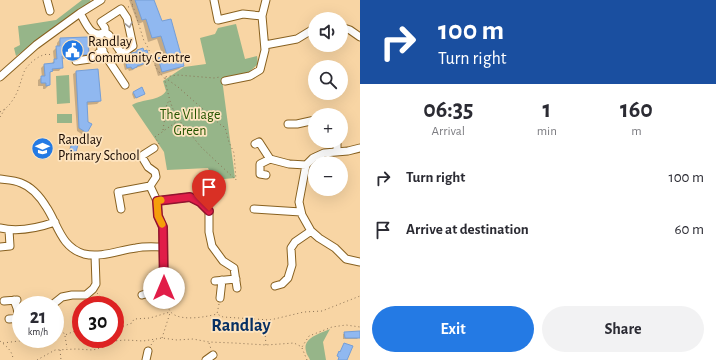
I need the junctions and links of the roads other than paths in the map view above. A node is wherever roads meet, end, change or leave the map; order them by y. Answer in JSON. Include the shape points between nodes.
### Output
{"nodes":[{"id":1,"x":47,"y":0,"type":"edge"},
{"id":2,"x":101,"y":0,"type":"edge"},
{"id":3,"x":214,"y":0,"type":"edge"},
{"id":4,"x":266,"y":0,"type":"edge"},
{"id":5,"x":50,"y":11,"type":"dead end"},
{"id":6,"x":80,"y":13,"type":"junction"},
{"id":7,"x":262,"y":16,"type":"junction"},
{"id":8,"x":348,"y":29,"type":"edge"},
{"id":9,"x":308,"y":32,"type":"edge"},
{"id":10,"x":102,"y":34,"type":"junction"},
{"id":11,"x":360,"y":37,"type":"edge"},
{"id":12,"x":265,"y":45,"type":"junction"},
{"id":13,"x":103,"y":50,"type":"junction"},
{"id":14,"x":122,"y":54,"type":"junction"},
{"id":15,"x":76,"y":61,"type":"dead end"},
{"id":16,"x":110,"y":62,"type":"junction"},
{"id":17,"x":1,"y":75,"type":"edge"},
{"id":18,"x":225,"y":81,"type":"road end"},
{"id":19,"x":125,"y":84,"type":"dead end"},
{"id":20,"x":308,"y":122,"type":"edge"},
{"id":21,"x":288,"y":124,"type":"dead end"},
{"id":22,"x":255,"y":144,"type":"dead end"},
{"id":23,"x":154,"y":148,"type":"road end"},
{"id":24,"x":337,"y":148,"type":"edge"},
{"id":25,"x":360,"y":148,"type":"edge"},
{"id":26,"x":337,"y":152,"type":"junction"},
{"id":27,"x":270,"y":159,"type":"junction"},
{"id":28,"x":306,"y":165,"type":"junction"},
{"id":29,"x":266,"y":175,"type":"dead end"},
{"id":30,"x":0,"y":179,"type":"edge"},
{"id":31,"x":150,"y":186,"type":"junction"},
{"id":32,"x":157,"y":201,"type":"junction"},
{"id":33,"x":121,"y":209,"type":"dead end"},
{"id":34,"x":254,"y":209,"type":"dead end"},
{"id":35,"x":301,"y":212,"type":"junction"},
{"id":36,"x":55,"y":222,"type":"junction"},
{"id":37,"x":0,"y":228,"type":"edge"},
{"id":38,"x":9,"y":230,"type":"junction"},
{"id":39,"x":311,"y":230,"type":"junction"},
{"id":40,"x":0,"y":247,"type":"edge"},
{"id":41,"x":163,"y":247,"type":"junction"},
{"id":42,"x":95,"y":255,"type":"junction"},
{"id":43,"x":360,"y":262,"type":"edge"},
{"id":44,"x":236,"y":279,"type":"junction"},
{"id":45,"x":164,"y":284,"type":"junction"},
{"id":46,"x":275,"y":286,"type":"dead end"},
{"id":47,"x":237,"y":288,"type":"dead end"},
{"id":48,"x":142,"y":295,"type":"dead end"},
{"id":49,"x":64,"y":297,"type":"edge"},
{"id":50,"x":220,"y":298,"type":"road end"},
{"id":51,"x":12,"y":300,"type":"edge"},
{"id":52,"x":164,"y":300,"type":"road end"},
{"id":53,"x":4,"y":301,"type":"dead end"},
{"id":54,"x":9,"y":319,"type":"dead end"},
{"id":55,"x":12,"y":319,"type":"edge"},
{"id":56,"x":148,"y":351,"type":"road end"},
{"id":57,"x":213,"y":355,"type":"dead end"},
{"id":58,"x":146,"y":360,"type":"edge"},
{"id":59,"x":206,"y":360,"type":"edge"}],
"edges":[{"from":1,"to":5,"type":"street"},
{"from":2,"to":6,"type":"street"},
{"from":3,"to":7,"type":"street","via":[[218,20],[243,14]]},
{"from":4,"to":7,"type":"street"},
{"from":6,"to":10,"type":"street","via":[[92,32]]},
{"from":6,"to":17,"type":"street"},
{"from":7,"to":12,"type":"street"},
{"from":8,"to":11,"type":"street"},
{"from":9,"to":12,"type":"street","via":[[297,39]]},
{"from":10,"to":13,"type":"street","via":[[100,44]]},
{"from":10,"to":14,"type":"street","via":[[109,35]]},
{"from":10,"to":14,"type":"street","one_way":true,"via":[[105,28],[101,22],[121,9],[128,18],[133,46]]},
{"from":12,"to":18,"type":"street","via":[[260,70],[250,76]]},
{"from":13,"to":15,"type":"street","via":[[90,59]]},
{"from":13,"to":16,"type":"street"},
{"from":14,"to":16,"type":"street"},
{"from":16,"to":19,"type":"street","via":[[121,74]]},
{"from":20,"to":21,"type":"street"},
{"from":22,"to":27,"type":"street","via":[[259,142]]},
{"from":23,"to":31,"type":"street","via":[[142,157],[155,172],[156,177]]},
{"from":24,"to":26,"type":"street"},
{"from":25,"to":26,"type":"street"},
{"from":26,"to":28,"type":"street","via":[[324,153]]},
{"from":27,"to":28,"type":"street"},
{"from":27,"to":29,"type":"street","via":[[260,164],[260,174]]},
{"from":28,"to":35,"type":"street","via":[[299,202]]},
{"from":30,"to":36,"type":"street","via":[[20,182],[27,186],[48,208]]},
{"from":31,"to":32,"type":"street"},
{"from":31,"to":33,"type":"street","via":[[118,192]]},
{"from":32,"to":41,"type":"street","via":[[158,216],[163,227]]},
{"from":32,"to":44,"type":"street","via":[[190,197],[200,202],[209,211],[212,246],[223,261],[234,268]]},
{"from":34,"to":35,"type":"street"},
{"from":35,"to":39,"type":"street"},
{"from":36,"to":38,"type":"street"},
{"from":36,"to":42,"type":"street","via":[[61,236],[70,246],[83,254]]},
{"from":37,"to":38,"type":"street"},
{"from":38,"to":40,"type":"street","via":[[10,246]]},
{"from":39,"to":43,"type":"street","via":[[346,260]]},
{"from":39,"to":46,"type":"street","via":[[291,248],[292,265],[288,278]]},
{"from":41,"to":42,"type":"street","via":[[137,248]]},
{"from":41,"to":45,"type":"street"},
{"from":42,"to":49,"type":"street","via":[[96,284],[93,289],[86,295]]},
{"from":44,"to":47,"type":"street"},
{"from":44,"to":50,"type":"street","via":[[218,280]]},
{"from":45,"to":48,"type":"street","via":[[149,284],[148,293]]},
{"from":45,"to":52,"type":"street"},
{"from":51,"to":53,"type":"street"},
{"from":54,"to":55,"type":"street"},
{"from":56,"to":58,"type":"street"},
{"from":57,"to":59,"type":"street"}]}
